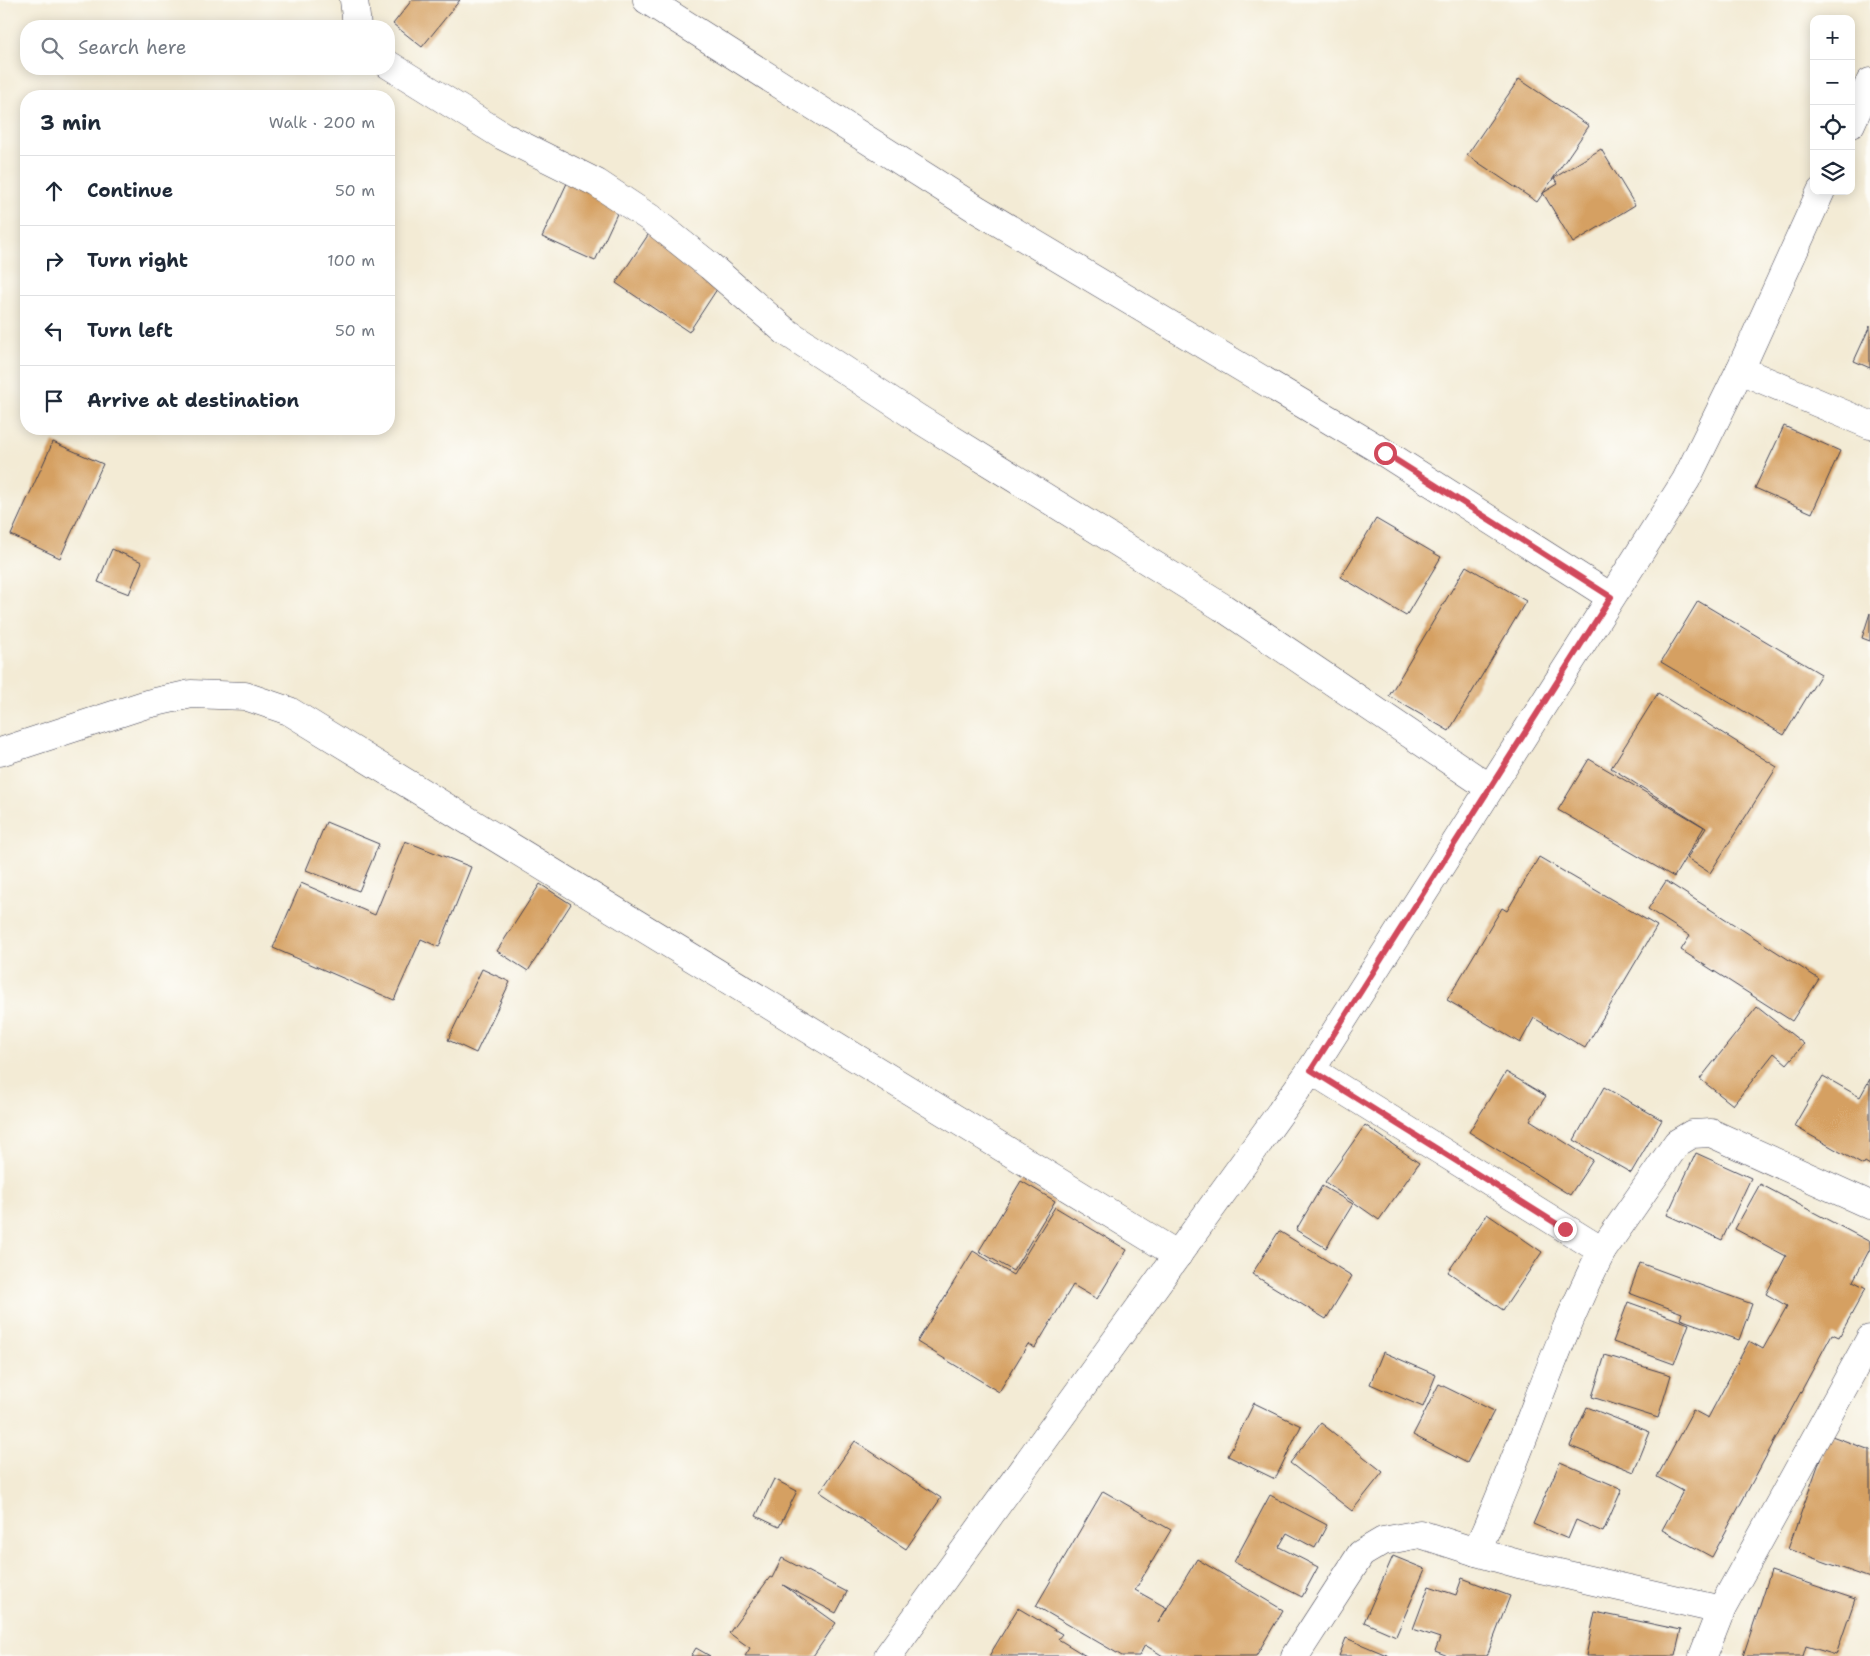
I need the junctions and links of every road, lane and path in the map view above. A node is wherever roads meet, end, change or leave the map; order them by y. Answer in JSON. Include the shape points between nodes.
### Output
{"nodes":[{"id":1,"x":354,"y":0,"type":"edge"},
{"id":2,"x":647,"y":0,"type":"edge"},
{"id":3,"x":356,"y":20,"type":"edge"},
{"id":4,"x":395,"y":69,"type":"edge"},
{"id":5,"x":1870,"y":82,"type":"edge"},
{"id":6,"x":1855,"y":115,"type":"edge"},
{"id":7,"x":1819,"y":195,"type":"edge"},
{"id":8,"x":1740,"y":370,"type":"junction"},
{"id":9,"x":1870,"y":425,"type":"edge"},
{"id":10,"x":1611,"y":597,"type":"junction"},
{"id":11,"x":0,"y":752,"type":"edge"},
{"id":12,"x":1490,"y":788,"type":"junction"},
{"id":13,"x":1311,"y":1070,"type":"junction"},
{"id":14,"x":1870,"y":1204,"type":"edge"},
{"id":15,"x":1602,"y":1252,"type":"junction"},
{"id":16,"x":1178,"y":1255,"type":"junction"},
{"id":17,"x":1870,"y":1339,"type":"edge"},
{"id":18,"x":1476,"y":1552,"type":"junction"},
{"id":19,"x":1721,"y":1610,"type":"junction"},
{"id":20,"x":888,"y":1656,"type":"edge"},
{"id":21,"x":1295,"y":1656,"type":"edge"},
{"id":22,"x":1703,"y":1656,"type":"edge"}],
"edges":[{"from":1,"to":3,"type":"street"},
{"from":2,"to":10,"type":"street","via":[[978,210],[1385,453]]},
{"from":4,"to":12,"type":"street","via":[[503,136],[597,183],[650,218],[785,331],[919,419],[1222,607]]},
{"from":5,"to":6,"type":"street"},
{"from":7,"to":8,"type":"street"},
{"from":8,"to":9,"type":"street"},
{"from":8,"to":10,"type":"street","via":[[1686,480]]},
{"from":10,"to":12,"type":"street"},
{"from":11,"to":16,"type":"street","via":[[147,704],[191,694],[245,696],[289,711]]},
{"from":12,"to":13,"type":"street"},
{"from":13,"to":15,"type":"street"},
{"from":13,"to":16,"type":"street"},
{"from":14,"to":15,"type":"street","via":[[1711,1133],[1692,1134],[1676,1143]]},
{"from":15,"to":18,"type":"street","via":[[1581,1291],[1496,1509]]},
{"from":16,"to":20,"type":"street"},
{"from":17,"to":19,"type":"street"},
{"from":18,"to":19,"type":"street"},
{"from":18,"to":21,"type":"street","via":[[1420,1534],[1383,1541],[1361,1554]]},
{"from":19,"to":22,"type":"street"}]}
